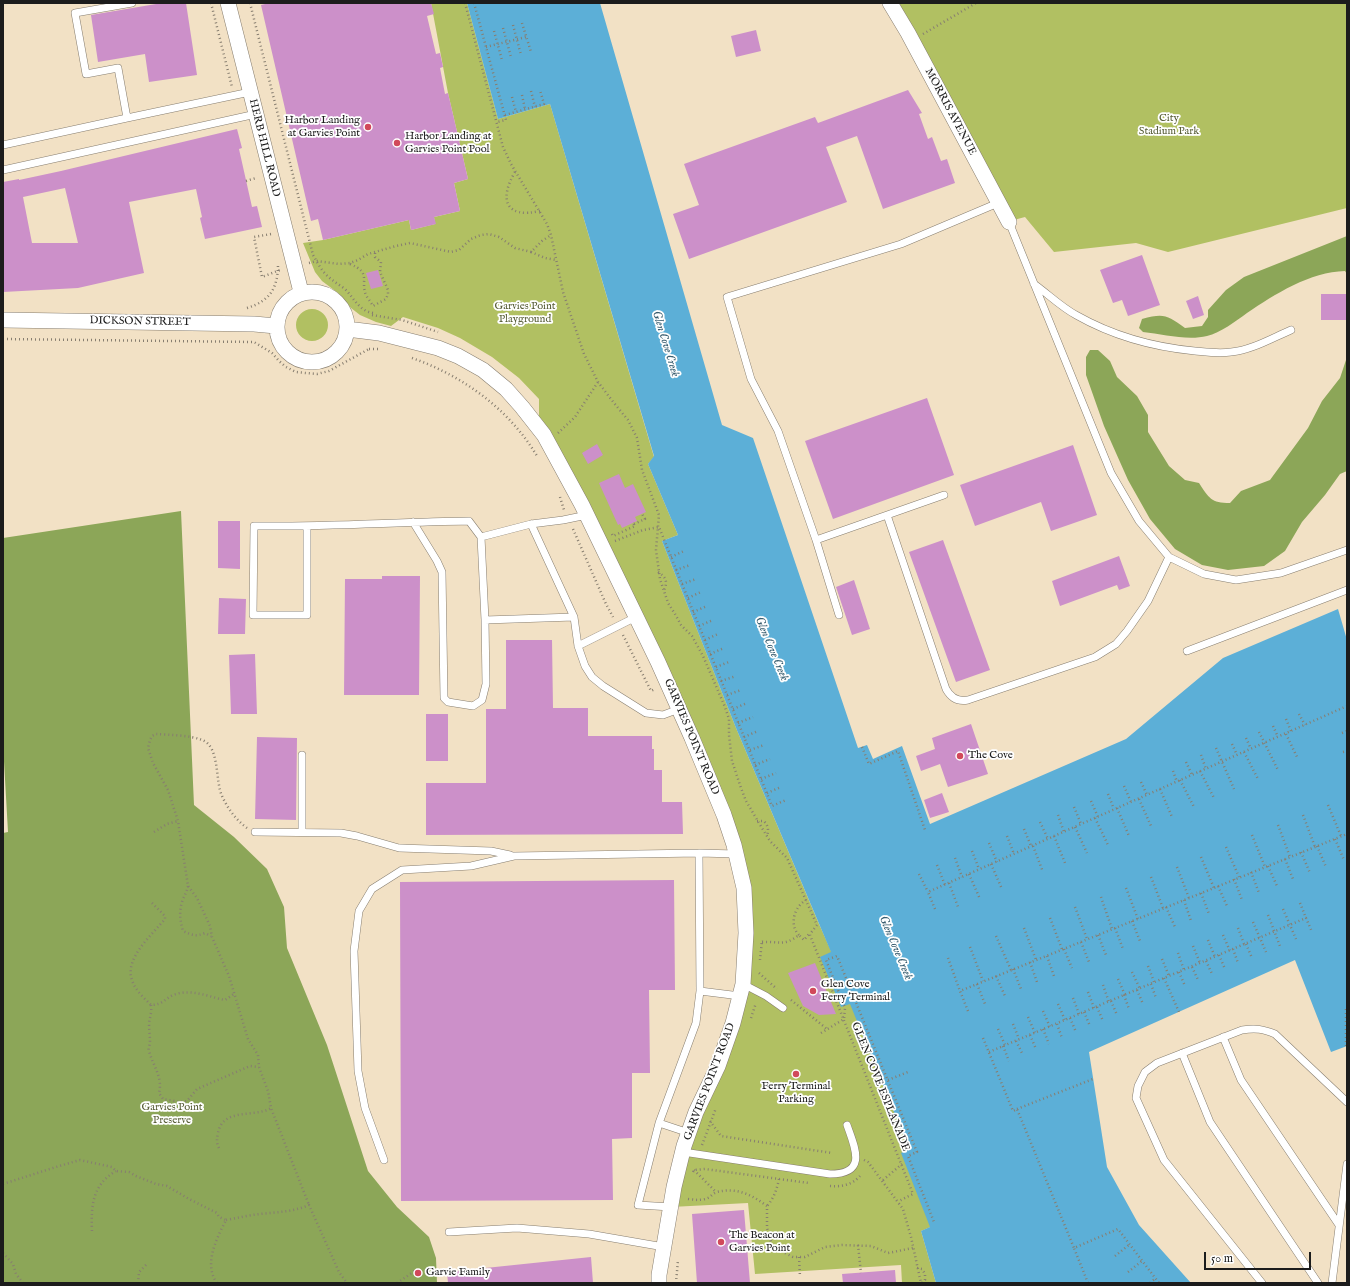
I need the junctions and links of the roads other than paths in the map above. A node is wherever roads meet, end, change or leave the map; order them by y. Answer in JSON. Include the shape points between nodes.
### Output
{"nodes":[{"id":1,"x":132,"y":3,"type":"edge"},
{"id":2,"x":228,"y":3,"type":"edge"},
{"id":3,"x":890,"y":3,"type":"edge"},
{"id":4,"x":250,"y":92,"type":"junction"},
{"id":5,"x":256,"y":114,"type":"junction"},
{"id":6,"x":127,"y":118,"type":"junction"},
{"id":7,"x":3,"y":145,"type":"edge"},
{"id":8,"x":3,"y":170,"type":"edge"},
{"id":9,"x":998,"y":203,"type":"junction"},
{"id":10,"x":1009,"y":222,"type":"joint"},
{"id":11,"x":1034,"y":284,"type":"junction"},
{"id":12,"x":301,"y":292,"type":"junction"},
{"id":13,"x":3,"y":320,"type":"edge"},
{"id":14,"x":276,"y":326,"type":"junction"},
{"id":15,"x":347,"y":329,"type":"junction"},
{"id":16,"x":1291,"y":330,"type":"dead end"},
{"id":17,"x":944,"y":495,"type":"dead end"},
{"id":18,"x":587,"y":515,"type":"junction"},
{"id":19,"x":887,"y":515,"type":"junction"},
{"id":20,"x":413,"y":522,"type":"junction"},
{"id":21,"x":531,"y":524,"type":"junction"},
{"id":22,"x":307,"y":526,"type":"junction"},
{"id":23,"x":481,"y":536,"type":"junction"},
{"id":24,"x":816,"y":540,"type":"junction"},
{"id":25,"x":1347,"y":550,"type":"edge"},
{"id":26,"x":1169,"y":557,"type":"junction"},
{"id":27,"x":1347,"y":590,"type":"edge"},
{"id":28,"x":839,"y":615,"type":"dead end"},
{"id":29,"x":574,"y":617,"type":"junction"},
{"id":30,"x":636,"y":617,"type":"junction"},
{"id":31,"x":485,"y":620,"type":"junction"},
{"id":32,"x":578,"y":646,"type":"junction"},
{"id":33,"x":1187,"y":650,"type":"dead end"},
{"id":34,"x":680,"y":709,"type":"junction"},
{"id":35,"x":302,"y":755,"type":"dead end"},
{"id":36,"x":255,"y":832,"type":"road end"},
{"id":37,"x":302,"y":832,"type":"junction"},
{"id":38,"x":699,"y":853,"type":"junction"},
{"id":39,"x":736,"y":854,"type":"junction"},
{"id":40,"x":514,"y":856,"type":"junction"},
{"id":41,"x":700,"y":990,"type":"junction"},
{"id":42,"x":742,"y":990,"type":"junction"},
{"id":43,"x":783,"y":1008,"type":"dead end"},
{"id":44,"x":1223,"y":1038,"type":"junction"},
{"id":45,"x":1182,"y":1053,"type":"junction"},
{"id":46,"x":1347,"y":1102,"type":"edge"},
{"id":47,"x":659,"y":1123,"type":"junction"},
{"id":48,"x":847,"y":1125,"type":"dead end"},
{"id":49,"x":689,"y":1133,"type":"junction"},
{"id":50,"x":683,"y":1152,"type":"junction"},
{"id":51,"x":384,"y":1160,"type":"dead end"},
{"id":52,"x":1347,"y":1164,"type":"edge"},
{"id":53,"x":671,"y":1207,"type":"junction"},
{"id":54,"x":1339,"y":1225,"type":"junction"},
{"id":55,"x":449,"y":1232,"type":"dead end"},
{"id":56,"x":664,"y":1248,"type":"junction"},
{"id":57,"x":659,"y":1283,"type":"edge"},
{"id":58,"x":1262,"y":1283,"type":"edge"},
{"id":59,"x":1318,"y":1283,"type":"edge"},
{"id":60,"x":1332,"y":1283,"type":"edge"}],
"edges":[{"from":1,"to":6,"type":"lane","via":[[76,13],[86,74],[118,68]]},
{"from":2,"to":4,"type":"street","name":"HERB HILL ROAD"},
{"from":3,"to":9,"type":"street","name":"MORRIS AVENUE"},
{"from":4,"to":5,"type":"street","name":"HERB HILL ROAD"},
{"from":4,"to":6,"type":"lane"},
{"from":5,"to":8,"type":"lane"},
{"from":5,"to":12,"type":"street","name":"HERB HILL ROAD"},
{"from":6,"to":7,"type":"lane"},
{"from":9,"to":10,"type":"street","name":"MORRIS AVENUE"},
{"from":9,"to":24,"type":"lane","via":[[901,244],[727,297],[750,379],[778,430]]},
{"from":10,"to":11,"type":"lane"},
{"from":11,"to":16,"type":"lane","via":[[1075,315],[1113,333],[1140,342],[1172,348],[1230,353]]},
{"from":11,"to":26,"type":"lane","via":[[1111,473],[1139,521]]},
{"from":12,"to":14,"type":"street","via":[[282,306]]},
{"from":12,"to":15,"type":"street","via":[[313,291],[336,300],[346,318]]},
{"from":13,"to":14,"type":"street","name":"DICKSON STREET"},
{"from":14,"to":15,"type":"street","via":[[278,338],[288,353],[304,361],[316,362],[338,351]]},
{"from":15,"to":18,"type":"street","name":"GARVIES POINT ROAD","via":[[379,333],[438,348],[483,370],[522,407],[544,435]]},
{"from":17,"to":19,"type":"lane"},
{"from":18,"to":21,"type":"lane"},
{"from":18,"to":30,"type":"street","name":"GARVIES POINT ROAD"},
{"from":19,"to":24,"type":"lane"},
{"from":19,"to":26,"type":"lane","via":[[946,689],[951,696],[961,701],[1095,657],[1116,644],[1148,601]]},
{"from":20,"to":22,"type":"lane"},
{"from":20,"to":23,"type":"lane","via":[[469,521]]},
{"from":20,"to":31,"type":"lane","via":[[442,572],[444,698],[448,702],[473,706],[482,700],[486,684]]},
{"from":21,"to":23,"type":"lane"},
{"from":21,"to":29,"type":"lane"},
{"from":22,"to":22,"type":"lane","via":[[307,616],[253,615],[254,526]]},
{"from":23,"to":31,"type":"lane"},
{"from":24,"to":28,"type":"lane"},
{"from":25,"to":26,"type":"lane","via":[[1281,573],[1236,580],[1204,574]]},
{"from":27,"to":33,"type":"lane"},
{"from":29,"to":31,"type":"lane"},
{"from":29,"to":32,"type":"lane"},
{"from":30,"to":32,"type":"lane"},
{"from":30,"to":34,"type":"street","name":"GARVIES POINT ROAD"},
{"from":32,"to":34,"type":"lane","via":[[584,666],[592,677],[646,713],[663,715]]},
{"from":34,"to":39,"type":"street","name":"GARVIES POINT ROAD","via":[[724,815]]},
{"from":35,"to":37,"type":"lane"},
{"from":36,"to":37,"type":"lane"},
{"from":37,"to":40,"type":"lane","via":[[341,833],[399,848],[491,852]]},
{"from":38,"to":39,"type":"lane"},
{"from":38,"to":40,"type":"lane"},
{"from":38,"to":41,"type":"lane"},
{"from":39,"to":42,"type":"street","name":"GARVIES POINT ROAD","via":[[744,888],[746,933]]},
{"from":40,"to":51,"type":"lane","via":[[471,866],[402,870],[372,889],[359,911],[354,951],[358,1071],[365,1108]]},
{"from":41,"to":42,"type":"lane"},
{"from":41,"to":47,"type":"lane","via":[[696,1023]]},
{"from":42,"to":43,"type":"lane","via":[[766,996]]},
{"from":42,"to":49,"type":"street","name":"GARVIES POINT ROAD","via":[[718,1066]]},
{"from":44,"to":45,"type":"lane"},
{"from":44,"to":46,"type":"lane","via":[[1252,1028],[1275,1034]]},
{"from":44,"to":54,"type":"lane","via":[[1241,1080]]},
{"from":45,"to":58,"type":"lane","via":[[1158,1063],[1145,1072],[1138,1086],[1136,1098],[1164,1160]]},
{"from":45,"to":59,"type":"lane","via":[[1210,1122]]},
{"from":47,"to":49,"type":"lane"},
{"from":47,"to":53,"type":"lane","via":[[638,1205]]},
{"from":48,"to":50,"type":"lane","via":[[857,1155],[851,1169],[842,1173],[830,1174]]},
{"from":49,"to":50,"type":"street","name":"GARVIES POINT ROAD"},
{"from":50,"to":53,"type":"street","name":"GARVIES POINT ROAD"},
{"from":52,"to":54,"type":"lane"},
{"from":53,"to":56,"type":"street","name":"GARVIES POINT ROAD"},
{"from":54,"to":60,"type":"lane"},
{"from":55,"to":56,"type":"lane","via":[[517,1228],[589,1234]]},
{"from":56,"to":57,"type":"street","name":"GARVIES POINT ROAD"}]}
